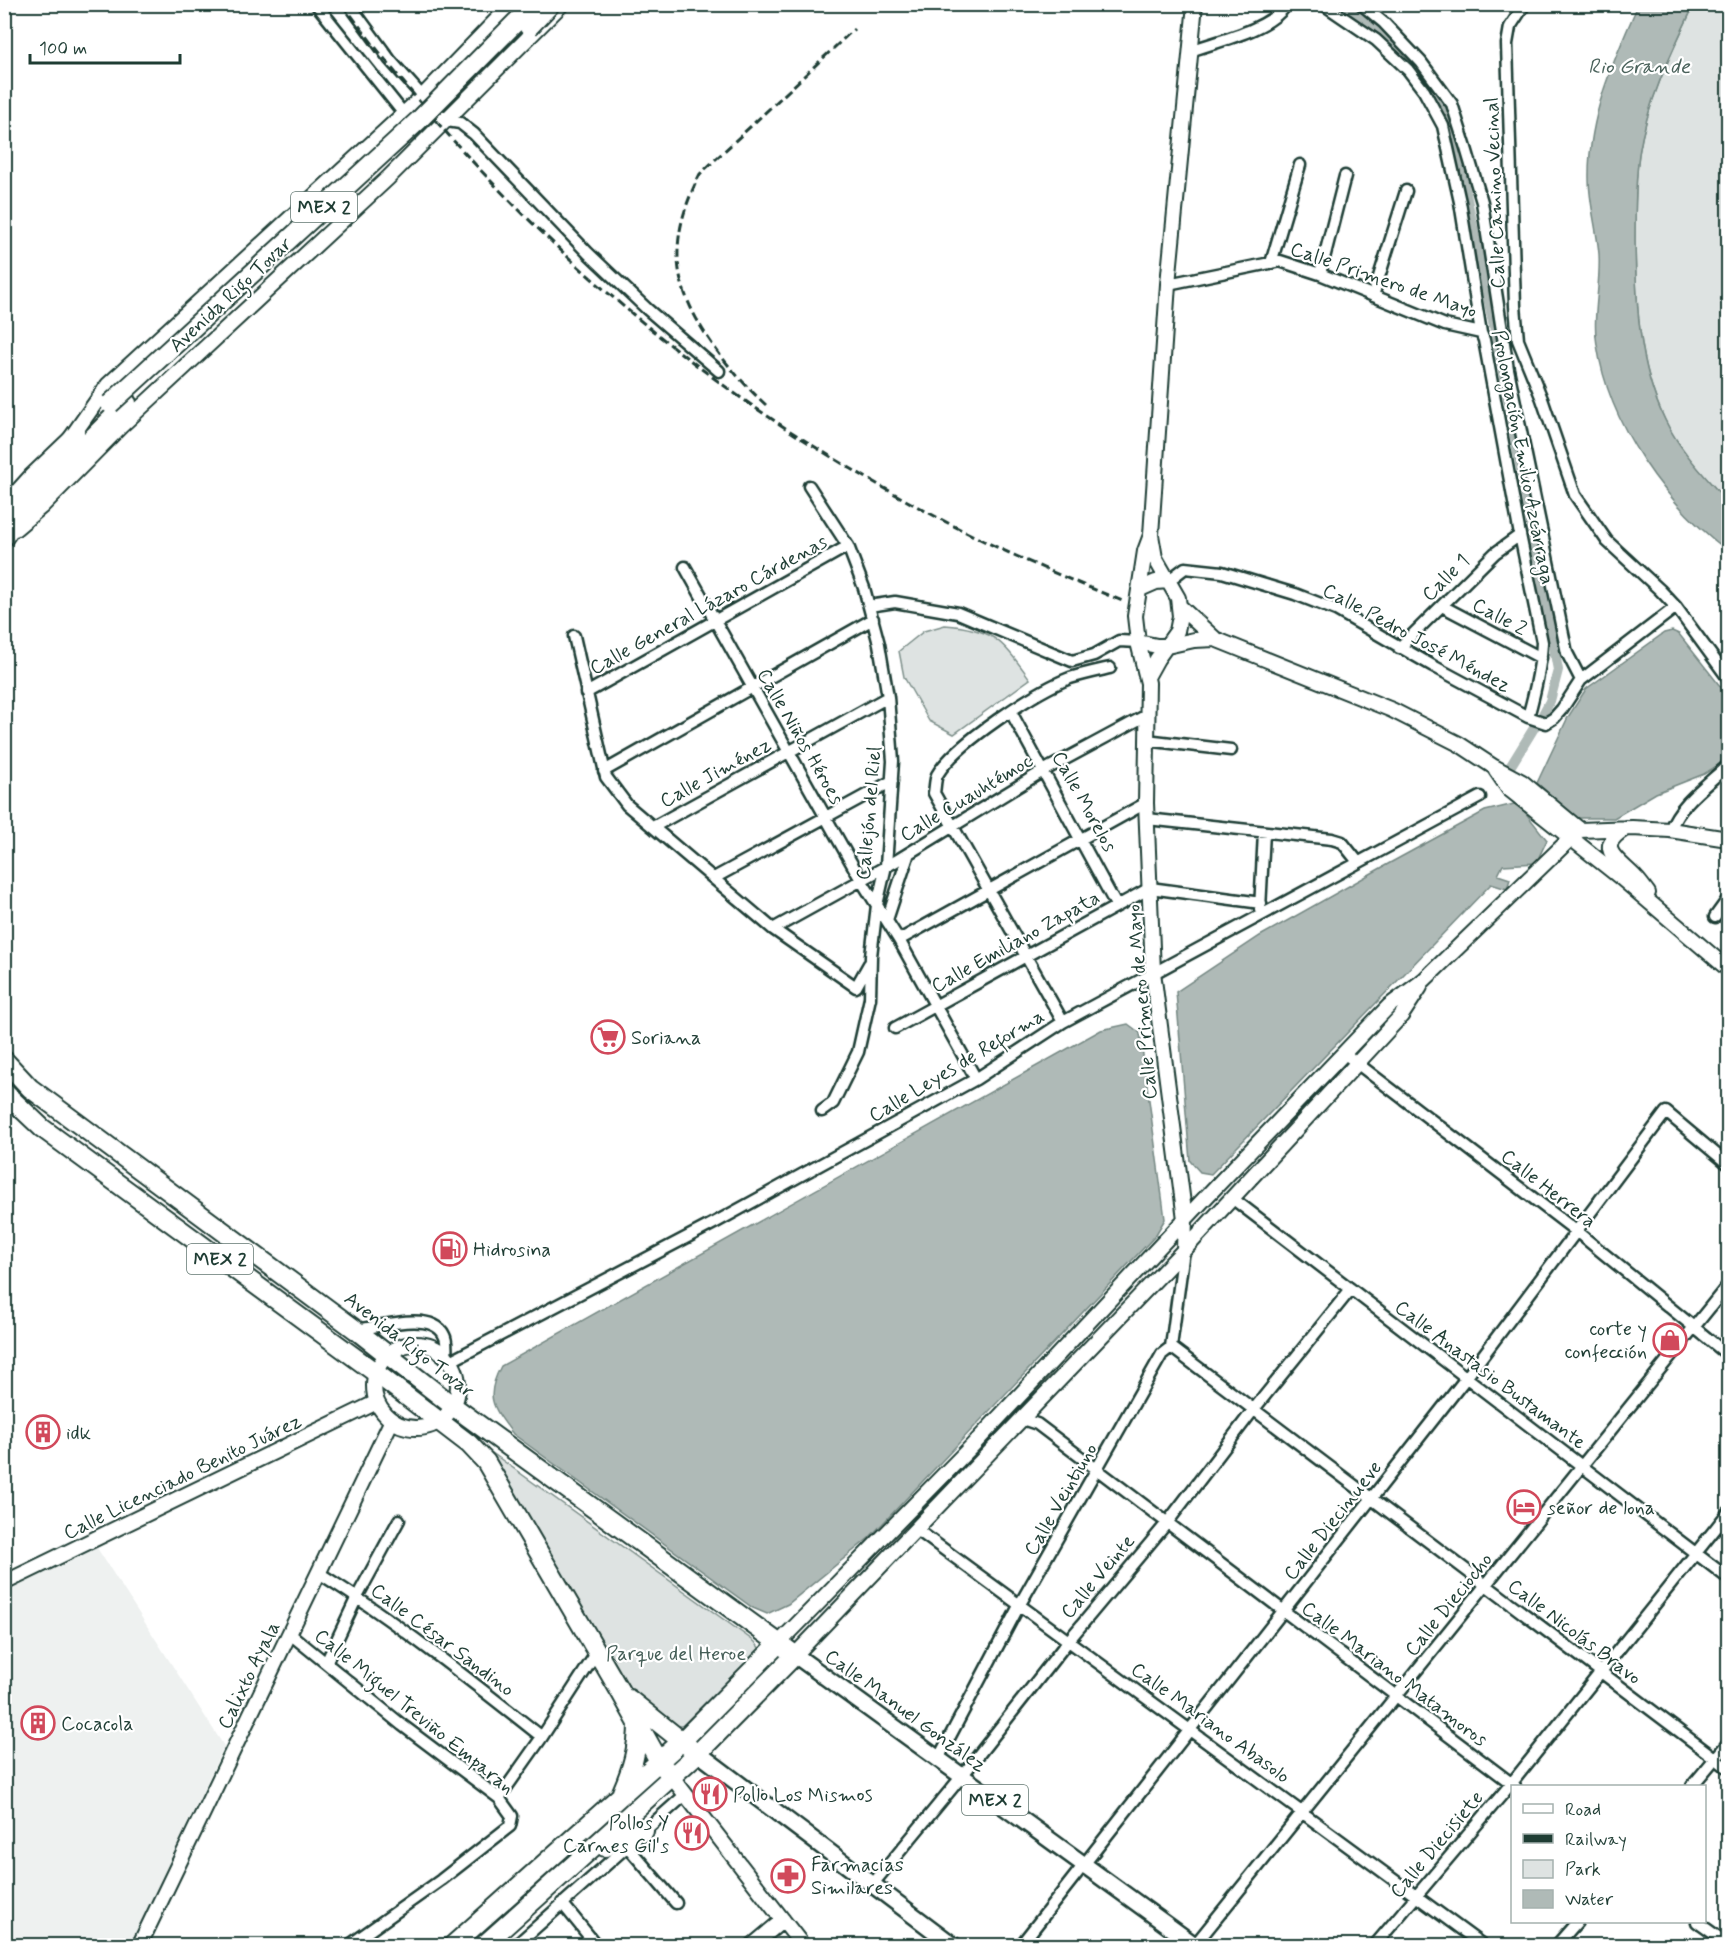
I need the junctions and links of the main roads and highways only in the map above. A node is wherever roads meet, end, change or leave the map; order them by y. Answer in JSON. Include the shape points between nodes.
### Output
{"nodes":[{"id":1,"x":512,"y":4,"type":"edge"},
{"id":2,"x":534,"y":4,"type":"edge"},
{"id":3,"x":551,"y":4,"type":"edge"},
{"id":4,"x":562,"y":4,"type":"edge"},
{"id":5,"x":1195,"y":4,"type":"edge"},
{"id":6,"x":452,"y":65,"type":"junction"},
{"id":7,"x":478,"y":90,"type":"junction"},
{"id":8,"x":374,"y":142,"type":"junction"},
{"id":9,"x":388,"y":178,"type":"junction"},
{"id":10,"x":118,"y":404,"type":"junction"},
{"id":11,"x":64,"y":448,"type":"junction"},
{"id":12,"x":11,"y":497,"type":"edge"},
{"id":13,"x":4,"y":509,"type":"edge"},
{"id":14,"x":1150,"y":535,"type":"junction"},
{"id":15,"x":4,"y":538,"type":"edge"},
{"id":16,"x":1168,"y":581,"type":"junction"},
{"id":17,"x":1140,"y":589,"type":"junction"},
{"id":18,"x":1179,"y":606,"type":"junction"},
{"id":19,"x":1215,"y":639,"type":"junction"},
{"id":20,"x":1138,"y":642,"type":"junction"},
{"id":21,"x":1167,"y":646,"type":"junction"},
{"id":22,"x":1147,"y":677,"type":"junction"},
{"id":23,"x":1626,"y":828,"type":"junction"},
{"id":24,"x":1576,"y":834,"type":"junction"},
{"id":25,"x":1728,"y":839,"type":"edge"},
{"id":26,"x":1663,"y":913,"type":"junction"},
{"id":27,"x":1728,"y":969,"type":"edge"},
{"id":28,"x":1424,"y":980,"type":"junction"},
{"id":29,"x":4,"y":1060,"type":"edge"},
{"id":30,"x":4,"y":1092,"type":"edge"},
{"id":31,"x":1181,"y":1191,"type":"junction"},
{"id":32,"x":174,"y":1194,"type":"junction"},
{"id":33,"x":1207,"y":1196,"type":"junction"},
{"id":34,"x":159,"y":1213,"type":"junction"},
{"id":35,"x":1185,"y":1219,"type":"junction"},
{"id":36,"x":1184,"y":1250,"type":"junction"},
{"id":37,"x":235,"y":1271,"type":"junction"},
{"id":38,"x":352,"y":1327,"type":"junction"},
{"id":39,"x":389,"y":1354,"type":"junction"},
{"id":40,"x":376,"y":1373,"type":"junction"},
{"id":41,"x":377,"y":1402,"type":"junction"},
{"id":42,"x":453,"y":1406,"type":"junction"},
{"id":43,"x":392,"y":1420,"type":"junction"},
{"id":44,"x":439,"y":1421,"type":"junction"},
{"id":45,"x":4,"y":1583,"type":"edge"},
{"id":46,"x":779,"y":1643,"type":"junction"},
{"id":47,"x":795,"y":1655,"type":"junction"},
{"id":48,"x":621,"y":1693,"type":"junction"},
{"id":49,"x":638,"y":1722,"type":"junction"},
{"id":50,"x":682,"y":1741,"type":"junction"},
{"id":51,"x":698,"y":1753,"type":"junction"},
{"id":52,"x":659,"y":1761,"type":"junction"},
{"id":53,"x":672,"y":1777,"type":"junction"},
{"id":54,"x":619,"y":1799,"type":"junction"},
{"id":55,"x":644,"y":1831,"type":"road end"},
{"id":56,"x":570,"y":1866,"type":"junction"},
{"id":57,"x":783,"y":1920,"type":"junction"},
{"id":58,"x":1195,"y":1945,"type":"edge"},
{"id":59,"x":139,"y":1946,"type":"edge"},
{"id":60,"x":452,"y":1946,"type":"edge"},
{"id":61,"x":483,"y":1946,"type":"edge"},
{"id":62,"x":752,"y":1946,"type":"edge"},
{"id":63,"x":803,"y":1946,"type":"edge"},
{"id":64,"x":954,"y":1946,"type":"edge"}],
"edges":[{"from":1,"to":6,"type":"main road","name":"Avenida Rigo Tovar"},
{"from":2,"to":10,"type":"highway","name":"Avenida Rigo Tovar","number":"MEX 2","bridge":true,"via":[[419,120]]},
{"from":3,"to":10,"type":"highway","name":"Avenida Rigo Tovar","number":"MEX 2","bridge":true,"via":[[427,129]]},
{"from":4,"to":7,"type":"main road","name":"Avenida Rigo Tovar"},
{"from":5,"to":14,"type":"main road","name":"Calle Primero de Mayo","via":[[1168,284]]},
{"from":6,"to":7,"type":"main road","via":[[445,81],[448,91],[463,99]]},
{"from":6,"to":8,"type":"main road","name":"Avenida Rigo Tovar"},
{"from":7,"to":9,"type":"main road","name":"Avenida Rigo Tovar"},
{"from":8,"to":9,"type":"main road","via":[[390,146],[398,159]]},
{"from":8,"to":11,"type":"main road","name":"Avenida Rigo Tovar","via":[[108,385]]},
{"from":9,"to":15,"type":"main road","name":"Avenida Rigo Tovar"},
{"from":10,"to":11,"type":"highway","name":"Avenida Rigo Tovar","number":"MEX 2"},
{"from":10,"to":15,"type":"highway","name":"Avenida Rigo Tovar","number":"MEX 2","via":[[29,501]]},
{"from":11,"to":12,"type":"highway","name":"Avenida Rigo Tovar","number":"MEX 2"},
{"from":12,"to":13,"type":"highway","name":"Avenida Rigo Tovar","number":"MEX 2"},
{"from":14,"to":16,"type":"main road","name":"Calle Primero de Mayo","via":[[1155,558]]},
{"from":14,"to":17,"type":"main road","name":"Calle Primero de Mayo"},
{"from":16,"to":17,"type":"main road"},
{"from":16,"to":18,"type":"main road","name":"Calle Primero de Mayo"},
{"from":17,"to":20,"type":"main road","name":"Calle Primero de Mayo"},
{"from":18,"to":19,"type":"main road"},
{"from":18,"to":21,"type":"main road","via":[[1177,631]]},
{"from":19,"to":21,"type":"main road"},
{"from":19,"to":24,"type":"main road","via":[[1409,718],[1459,744],[1522,782]]},
{"from":20,"to":21,"type":"main road"},
{"from":20,"to":22,"type":"main road","name":"Calle Primero de Mayo"},
{"from":21,"to":22,"type":"main road"},
{"from":22,"to":31,"type":"main road","name":"Calle Primero de Mayo","via":[[1146,803],[1153,972]]},
{"from":23,"to":24,"type":"main road"},
{"from":23,"to":25,"type":"main road"},
{"from":23,"to":26,"type":"main road","via":[[1611,839],[1611,852]]},
{"from":24,"to":26,"type":"main road"},
{"from":24,"to":28,"type":"main road"},
{"from":26,"to":27,"type":"main road"},
{"from":28,"to":33,"type":"main road","via":[[1389,1006]]},
{"from":28,"to":36,"type":"main road","via":[[1401,1016]]},
{"from":29,"to":32,"type":"highway","name":"Avenida Rigo Tovar","number":"MEX 2","via":[[30,1088]]},
{"from":30,"to":34,"type":"highway","number":"MEX 2","via":[[42,1128]]},
{"from":31,"to":33,"type":"main road","via":[[1188,1196]]},
{"from":31,"to":35,"type":"main road","name":"Calle Primero de Mayo"},
{"from":32,"to":34,"type":"highway"},
{"from":32,"to":38,"type":"highway","name":"Avenida Rigo Tovar","number":"MEX 2"},
{"from":33,"to":35,"type":"main road"},
{"from":34,"to":37,"type":"highway","number":"MEX 2"},
{"from":35,"to":36,"type":"main road","name":"Calle Primero de Mayo"},
{"from":35,"to":46,"type":"main road","via":[[972,1446]]},
{"from":36,"to":47,"type":"main road"},
{"from":37,"to":38,"type":"highway","via":[[263,1276],[333,1329]]},
{"from":37,"to":40,"type":"highway","number":"MEX 2"},
{"from":38,"to":39,"type":"highway","name":"Avenida Rigo Tovar","number":"MEX 2"},
{"from":39,"to":40,"type":"main road"},
{"from":39,"to":42,"type":"highway","name":"Avenida Rigo Tovar","number":"MEX 2"},
{"from":39,"to":42,"type":"main road","via":[[398,1348],[421,1345],[448,1360],[457,1379]]},
{"from":40,"to":41,"type":"main road"},
{"from":40,"to":44,"type":"highway","number":"MEX 2"},
{"from":41,"to":43,"type":"main road"},
{"from":41,"to":45,"type":"main road","name":"Calle Licenciado Benito Juárez"},
{"from":42,"to":44,"type":"main road"},
{"from":42,"to":46,"type":"highway","name":"Avenida Rigo Tovar","number":"MEX 2"},
{"from":43,"to":44,"type":"main road","via":[[415,1428]]},
{"from":43,"to":59,"type":"main road","name":"Calixto Ayala"},
{"from":44,"to":48,"type":"highway","number":"MEX 2","via":[[486,1462]]},
{"from":46,"to":47,"type":"highway","name":"Avenida Rigo Tovar","number":"MEX 2"},
{"from":46,"to":50,"type":"highway"},
{"from":47,"to":51,"type":"highway"},
{"from":47,"to":58,"type":"main road","name":"Calle Manuel González","number":"MEX 2"},
{"from":48,"to":49,"type":"highway"},
{"from":48,"to":50,"type":"highway","number":"MEX 2"},
{"from":49,"to":52,"type":"highway"},
{"from":49,"to":54,"type":"highway","via":[[636,1753]]},
{"from":50,"to":51,"type":"highway","number":"MEX 2"},
{"from":50,"to":52,"type":"highway"},
{"from":51,"to":53,"type":"highway"},
{"from":51,"to":64,"type":"main road","number":"MEX 2"},
{"from":52,"to":53,"type":"highway"},
{"from":52,"to":54,"type":"highway"},
{"from":53,"to":56,"type":"highway"},
{"from":53,"to":57,"type":"main road"},
{"from":54,"to":60,"type":"highway"},
{"from":55,"to":56,"type":"highway","via":[[623,1835],[587,1860]]},
{"from":56,"to":61,"type":"highway"},
{"from":57,"to":62,"type":"main road"},
{"from":57,"to":63,"type":"main road"}]}
